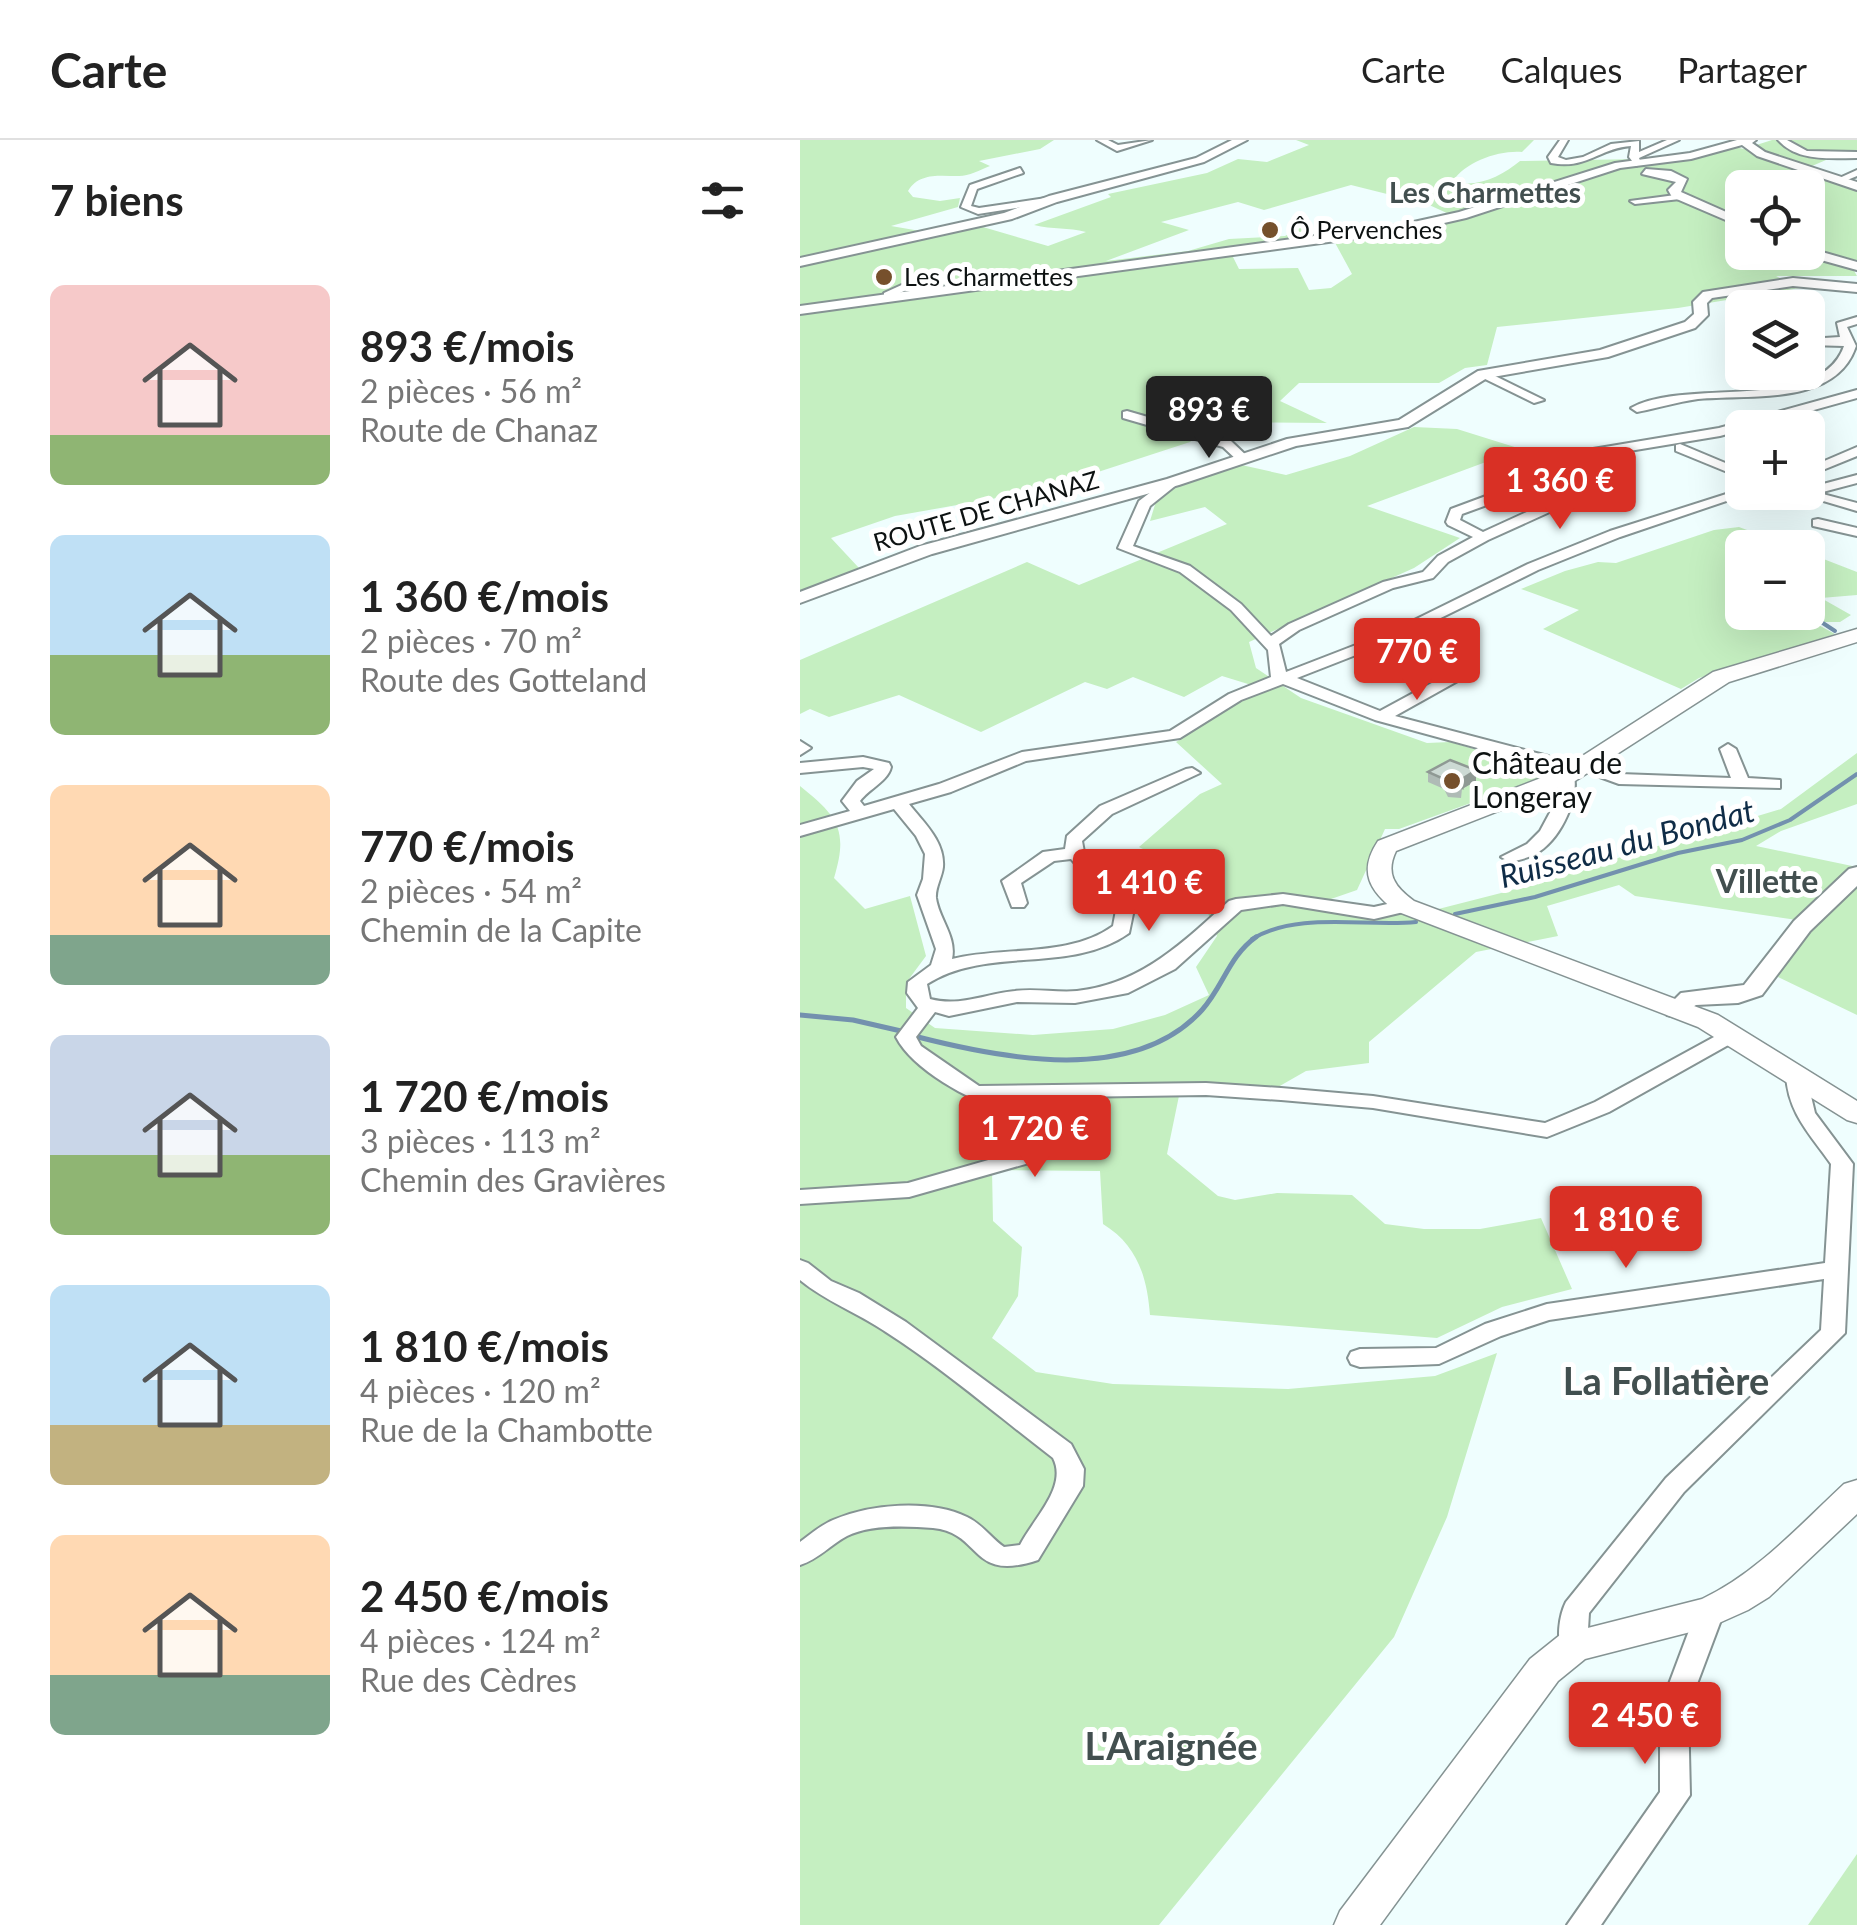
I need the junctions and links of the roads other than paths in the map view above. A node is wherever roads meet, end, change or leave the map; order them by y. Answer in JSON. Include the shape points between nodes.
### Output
{"nodes":[{"id":1,"x":1101,"y":140,"type":"edge"},
{"id":2,"x":1148,"y":140,"type":"edge"},
{"id":3,"x":1241,"y":140,"type":"edge"},
{"id":4,"x":1564,"y":140,"type":"edge"},
{"id":5,"x":1675,"y":140,"type":"edge"},
{"id":6,"x":1782,"y":140,"type":"edge"},
{"id":7,"x":1748,"y":142,"type":"edge"},
{"id":8,"x":1857,"y":156,"type":"edge"},
{"id":9,"x":1635,"y":160,"type":"junction"},
{"id":10,"x":1020,"y":171,"type":"dead end"},
{"id":11,"x":1857,"y":173,"type":"edge"},
{"id":12,"x":1593,"y":175,"type":"junction"},
{"id":13,"x":1840,"y":180,"type":"junction"},
{"id":14,"x":1857,"y":186,"type":"edge"},
{"id":15,"x":1680,"y":196,"type":"junction"},
{"id":16,"x":1046,"y":201,"type":"junction"},
{"id":17,"x":1635,"y":202,"type":"dead end"},
{"id":18,"x":1725,"y":216,"type":"edge"},
{"id":19,"x":1825,"y":257,"type":"edge"},
{"id":20,"x":800,"y":262,"type":"edge"},
{"id":21,"x":1857,"y":266,"type":"edge"},
{"id":22,"x":910,"y":281,"type":"dead end"},
{"id":23,"x":1857,"y":288,"type":"edge"},
{"id":24,"x":888,"y":295,"type":"junction"},
{"id":25,"x":800,"y":310,"type":"edge"},
{"id":26,"x":1857,"y":320,"type":"edge"},
{"id":27,"x":1847,"y":340,"type":"junction"},
{"id":28,"x":1825,"y":341,"type":"edge"},
{"id":29,"x":1483,"y":374,"type":"junction"},
{"id":30,"x":1857,"y":394,"type":"edge"},
{"id":31,"x":1538,"y":400,"type":"dead end"},
{"id":32,"x":1637,"y":408,"type":"dead end"},
{"id":33,"x":1127,"y":415,"type":"dead end"},
{"id":34,"x":1680,"y":448,"type":"dead end"},
{"id":35,"x":1857,"y":452,"type":"edge"},
{"id":36,"x":1243,"y":458,"type":"junction"},
{"id":37,"x":1825,"y":465,"type":"edge"},
{"id":38,"x":1725,"y":467,"type":"edge"},
{"id":39,"x":1857,"y":479,"type":"edge"},
{"id":40,"x":1173,"y":482,"type":"junction"},
{"id":41,"x":1825,"y":487,"type":"edge"},
{"id":42,"x":1582,"y":492,"type":"dead end"},
{"id":43,"x":1725,"y":499,"type":"edge"},
{"id":44,"x":1825,"y":499,"type":"edge"},
{"id":45,"x":1857,"y":508,"type":"edge"},
{"id":46,"x":1818,"y":523,"type":"dead end"},
{"id":47,"x":1857,"y":532,"type":"edge"},
{"id":48,"x":1484,"y":536,"type":"junction"},
{"id":49,"x":800,"y":598,"type":"edge"},
{"id":50,"x":1853,"y":639,"type":"edge"},
{"id":51,"x":1271,"y":643,"type":"junction"},
{"id":52,"x":1456,"y":660,"type":"dead end"},
{"id":53,"x":1279,"y":677,"type":"junction"},
{"id":54,"x":1382,"y":717,"type":"junction"},
{"id":55,"x":1728,"y":750,"type":"dead end"},
{"id":56,"x":800,"y":768,"type":"edge"},
{"id":57,"x":1575,"y":772,"type":"junction"},
{"id":58,"x":1192,"y":773,"type":"dead end"},
{"id":59,"x":1742,"y":783,"type":"junction"},
{"id":60,"x":1774,"y":784,"type":"dead end"},
{"id":61,"x":897,"y":801,"type":"junction"},
{"id":62,"x":859,"y":812,"type":"junction"},
{"id":63,"x":800,"y":832,"type":"edge"},
{"id":64,"x":1075,"y":853,"type":"junction"},
{"id":65,"x":1510,"y":857,"type":"dead end"},
{"id":66,"x":1857,"y":874,"type":"edge"},
{"id":67,"x":1018,"y":903,"type":"dead end"},
{"id":68,"x":1406,"y":906,"type":"junction"},
{"id":69,"x":941,"y":965,"type":"junction"},
{"id":70,"x":928,"y":1006,"type":"junction"},
{"id":71,"x":1676,"y":1010,"type":"junction"},
{"id":72,"x":1732,"y":1035,"type":"junction"},
{"id":73,"x":1796,"y":1076,"type":"junction"},
{"id":74,"x":975,"y":1092,"type":"junction"},
{"id":75,"x":1857,"y":1114,"type":"edge"},
{"id":76,"x":800,"y":1197,"type":"edge"},
{"id":77,"x":800,"y":1268,"type":"edge"},
{"id":78,"x":1837,"y":1268,"type":"junction"},
{"id":79,"x":1360,"y":1358,"type":"dead end"},
{"id":80,"x":1857,"y":1494,"type":"edge"},
{"id":81,"x":800,"y":1555,"type":"edge"},
{"id":82,"x":1710,"y":1612,"type":"junction"},
{"id":83,"x":1573,"y":1646,"type":"junction"},
{"id":84,"x":1355,"y":1925,"type":"edge"},
{"id":85,"x":1583,"y":1925,"type":"edge"}],
"edges":[{"from":1,"to":2,"type":"street","via":[[1117,148]]},
{"from":3,"to":16,"type":"street","via":[[1175,168]]},
{"from":4,"to":9,"type":"street","via":[[1552,157],[1562,163],[1583,162],[1618,141],[1636,143]]},
{"from":5,"to":9,"type":"street"},
{"from":6,"to":8,"type":"street","via":[[1808,154]]},
{"from":7,"to":9,"type":"street"},
{"from":7,"to":13,"type":"street","via":[[1761,154]]},
{"from":9,"to":12,"type":"street"},
{"from":10,"to":16,"type":"street","via":[[973,187],[966,207]]},
{"from":11,"to":13,"type":"street"},
{"from":12,"to":15,"type":"street","via":[[1670,174],[1683,181],[1674,190]]},
{"from":12,"to":24,"type":"street","via":[[1409,227],[1014,284]]},
{"from":13,"to":14,"type":"street"},
{"from":15,"to":17,"type":"street"},
{"from":15,"to":18,"type":"street"},
{"from":16,"to":20,"type":"street","via":[[976,224]]},
{"from":19,"to":21,"type":"street"},
{"from":22,"to":24,"type":"street"},
{"from":23,"to":29,"type":"street","name":"ROUTE DE CHANAZ","via":[[1793,282],[1718,293],[1702,299],[1698,320],[1670,333],[1603,354]]},
{"from":24,"to":25,"type":"street"},
{"from":26,"to":27,"type":"street","via":[[1842,325]]},
{"from":27,"to":28,"type":"street"},
{"from":27,"to":32,"type":"street","via":[[1850,353],[1843,364],[1816,380],[1765,394],[1704,395]]},
{"from":29,"to":31,"type":"street"},
{"from":29,"to":36,"type":"street","name":"ROUTE DE CHANAZ","via":[[1403,424],[1307,439]]},
{"from":30,"to":48,"type":"street","via":[[1720,432],[1572,460],[1452,517]]},
{"from":33,"to":36,"type":"street","via":[[1227,444]]},
{"from":34,"to":38,"type":"street"},
{"from":35,"to":37,"type":"street"},
{"from":36,"to":40,"type":"street","name":"ROUTE DE CHANAZ"},
{"from":39,"to":41,"type":"street"},
{"from":40,"to":49,"type":"street","name":"ROUTE DE CHANAZ","via":[[926,550]]},
{"from":40,"to":51,"type":"street","via":[[1144,504],[1125,548],[1185,569],[1236,606]]},
{"from":42,"to":48,"type":"street"},
{"from":43,"to":53,"type":"street","via":[[1615,534],[1397,634]]},
{"from":44,"to":45,"type":"street"},
{"from":46,"to":47,"type":"street"},
{"from":48,"to":51,"type":"street","via":[[1443,559],[1428,576],[1388,584]]},
{"from":50,"to":57,"type":"main road","via":[[1706,684]]},
{"from":51,"to":53,"type":"street"},
{"from":52,"to":54,"type":"street","via":[[1463,665],[1458,675]]},
{"from":53,"to":54,"type":"street"},
{"from":53,"to":61,"type":"street","via":[[1174,735],[1022,757]]},
{"from":54,"to":57,"type":"street"},
{"from":55,"to":59,"type":"street"},
{"from":56,"to":62,"type":"street","via":[[866,761],[883,766],[854,794]]},
{"from":57,"to":59,"type":"street","via":[[1619,780]]},
{"from":57,"to":65,"type":"street","via":[[1543,839]]},
{"from":57,"to":68,"type":"main road","via":[[1387,846],[1377,873]]},
{"from":58,"to":64,"type":"street","via":[[1106,810],[1073,840]]},
{"from":59,"to":60,"type":"street"},
{"from":61,"to":62,"type":"street"},
{"from":61,"to":69,"type":"street","via":[[936,860],[926,895],[946,949]]},
{"from":62,"to":63,"type":"street"},
{"from":64,"to":67,"type":"street","via":[[1049,856],[1011,881]]},
{"from":64,"to":69,"type":"street","via":[[1126,910],[1124,930],[1114,940],[1076,952]]},
{"from":66,"to":71,"type":"street","via":[[1802,926],[1753,990],[1690,998]]},
{"from":68,"to":70,"type":"street","via":[[1374,913],[1282,899],[1236,905],[1168,965],[1121,989],[1018,996],[950,1010]]},
{"from":68,"to":71,"type":"main road"},
{"from":69,"to":70,"type":"street","via":[[918,982],[917,993]]},
{"from":70,"to":74,"type":"street","via":[[906,1037],[913,1050]]},
{"from":71,"to":72,"type":"main road"},
{"from":72,"to":73,"type":"main road"},
{"from":72,"to":74,"type":"street","via":[[1602,1108],[1547,1130],[1281,1094]]},
{"from":73,"to":75,"type":"main road"},
{"from":73,"to":78,"type":"street","via":[[1806,1119],[1842,1164]]},
{"from":74,"to":76,"type":"street","via":[[1067,1123],[1080,1141],[909,1190]]},
{"from":77,"to":81,"type":"street","via":[[823,1288],[898,1328],[1072,1464],[1070,1491],[1028,1553],[1016,1558],[988,1553],[953,1520],[918,1519],[842,1526]]},
{"from":78,"to":79,"type":"street","via":[[1547,1312],[1439,1356]]},
{"from":78,"to":83,"type":"street","via":[[1834,1332],[1675,1485],[1576,1610]]},
{"from":80,"to":82,"type":"main road","via":[[1756,1587]]},
{"from":82,"to":83,"type":"main road"},
{"from":82,"to":85,"type":"street","via":[[1674,1708],[1675,1795]]},
{"from":83,"to":84,"type":"main road","via":[[1544,1670]]}]}
